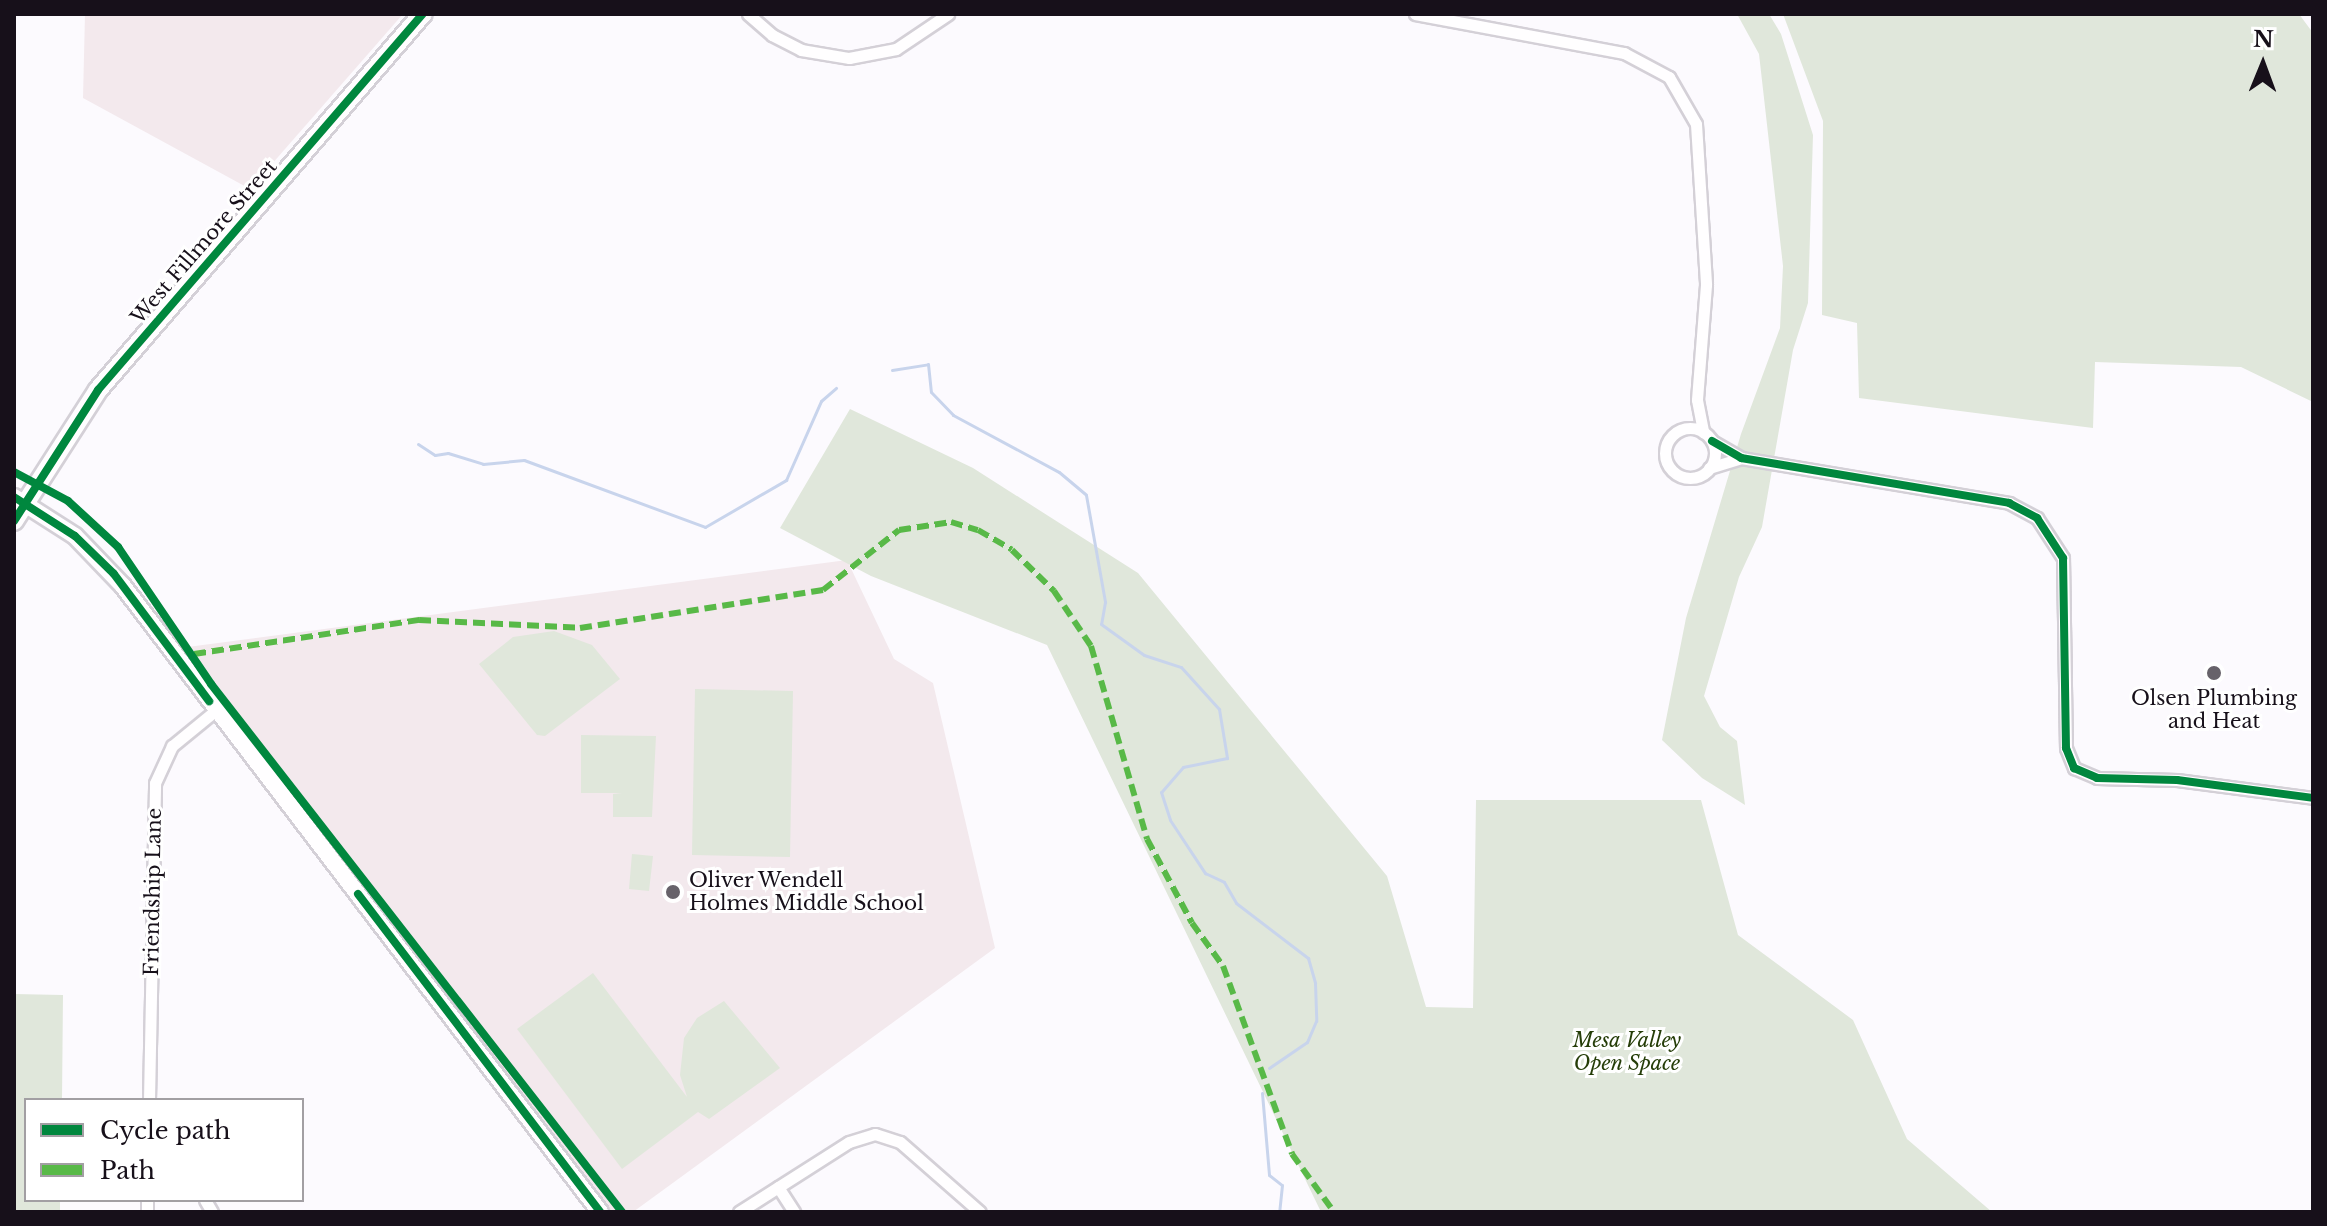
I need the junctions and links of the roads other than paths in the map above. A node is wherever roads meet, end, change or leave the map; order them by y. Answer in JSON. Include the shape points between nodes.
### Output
{"nodes":[{"id":1,"x":423,"y":14,"type":"edge"},
{"id":2,"x":748,"y":14,"type":"edge"},
{"id":3,"x":948,"y":14,"type":"edge"},
{"id":4,"x":1415,"y":14,"type":"edge"},
{"id":5,"x":1697,"y":400,"type":"junction"},
{"id":6,"x":1683,"y":429,"type":"junction"},
{"id":7,"x":1708,"y":436,"type":"junction"},
{"id":8,"x":1741,"y":458,"type":"junction"},
{"id":9,"x":1709,"y":468,"type":"junction"},
{"id":10,"x":20,"y":500,"type":"edge"},
{"id":11,"x":14,"y":521,"type":"edge"},
{"id":12,"x":216,"y":710,"type":"junction"},
{"id":13,"x":2313,"y":798,"type":"edge"},
{"id":14,"x":149,"y":1098,"type":"edge"},
{"id":15,"x":778,"y":1187,"type":"junction"},
{"id":16,"x":600,"y":1212,"type":"edge"},
{"id":17,"x":739,"y":1212,"type":"edge"},
{"id":18,"x":794,"y":1212,"type":"edge"},
{"id":19,"x":980,"y":1212,"type":"edge"}],
"edges":[{"from":1,"to":10,"type":"main road","name":"West Fillmore Street","via":[[98,390]]},
{"from":2,"to":3,"type":"street","via":[[801,50],[849,58],[896,49]]},
{"from":4,"to":5,"type":"street","via":[[1624,53],[1669,77],[1696,124],[1706,311]]},
{"from":5,"to":6,"type":"street"},
{"from":5,"to":7,"type":"street"},
{"from":6,"to":7,"type":"street"},
{"from":6,"to":9,"type":"street","via":[[1666,446],[1669,465],[1689,477]]},
{"from":7,"to":8,"type":"street"},
{"from":7,"to":9,"type":"street","via":[[1714,458]]},
{"from":8,"to":9,"type":"street"},
{"from":8,"to":13,"type":"street","via":[[1907,482],[2009,503],[2037,518],[2063,558],[2066,748],[2074,768],[2097,778]]},
{"from":10,"to":11,"type":"main road","name":"West Fillmore Street"},
{"from":10,"to":12,"type":"main road","via":[[75,536],[114,574]]},
{"from":12,"to":14,"type":"street","name":"Friendship Lane","via":[[172,746],[155,783]]},
{"from":12,"to":16,"type":"main road"},
{"from":15,"to":17,"type":"street"},
{"from":15,"to":18,"type":"street"},
{"from":15,"to":19,"type":"street","via":[[857,1138],[883,1135],[900,1142]]}]}
